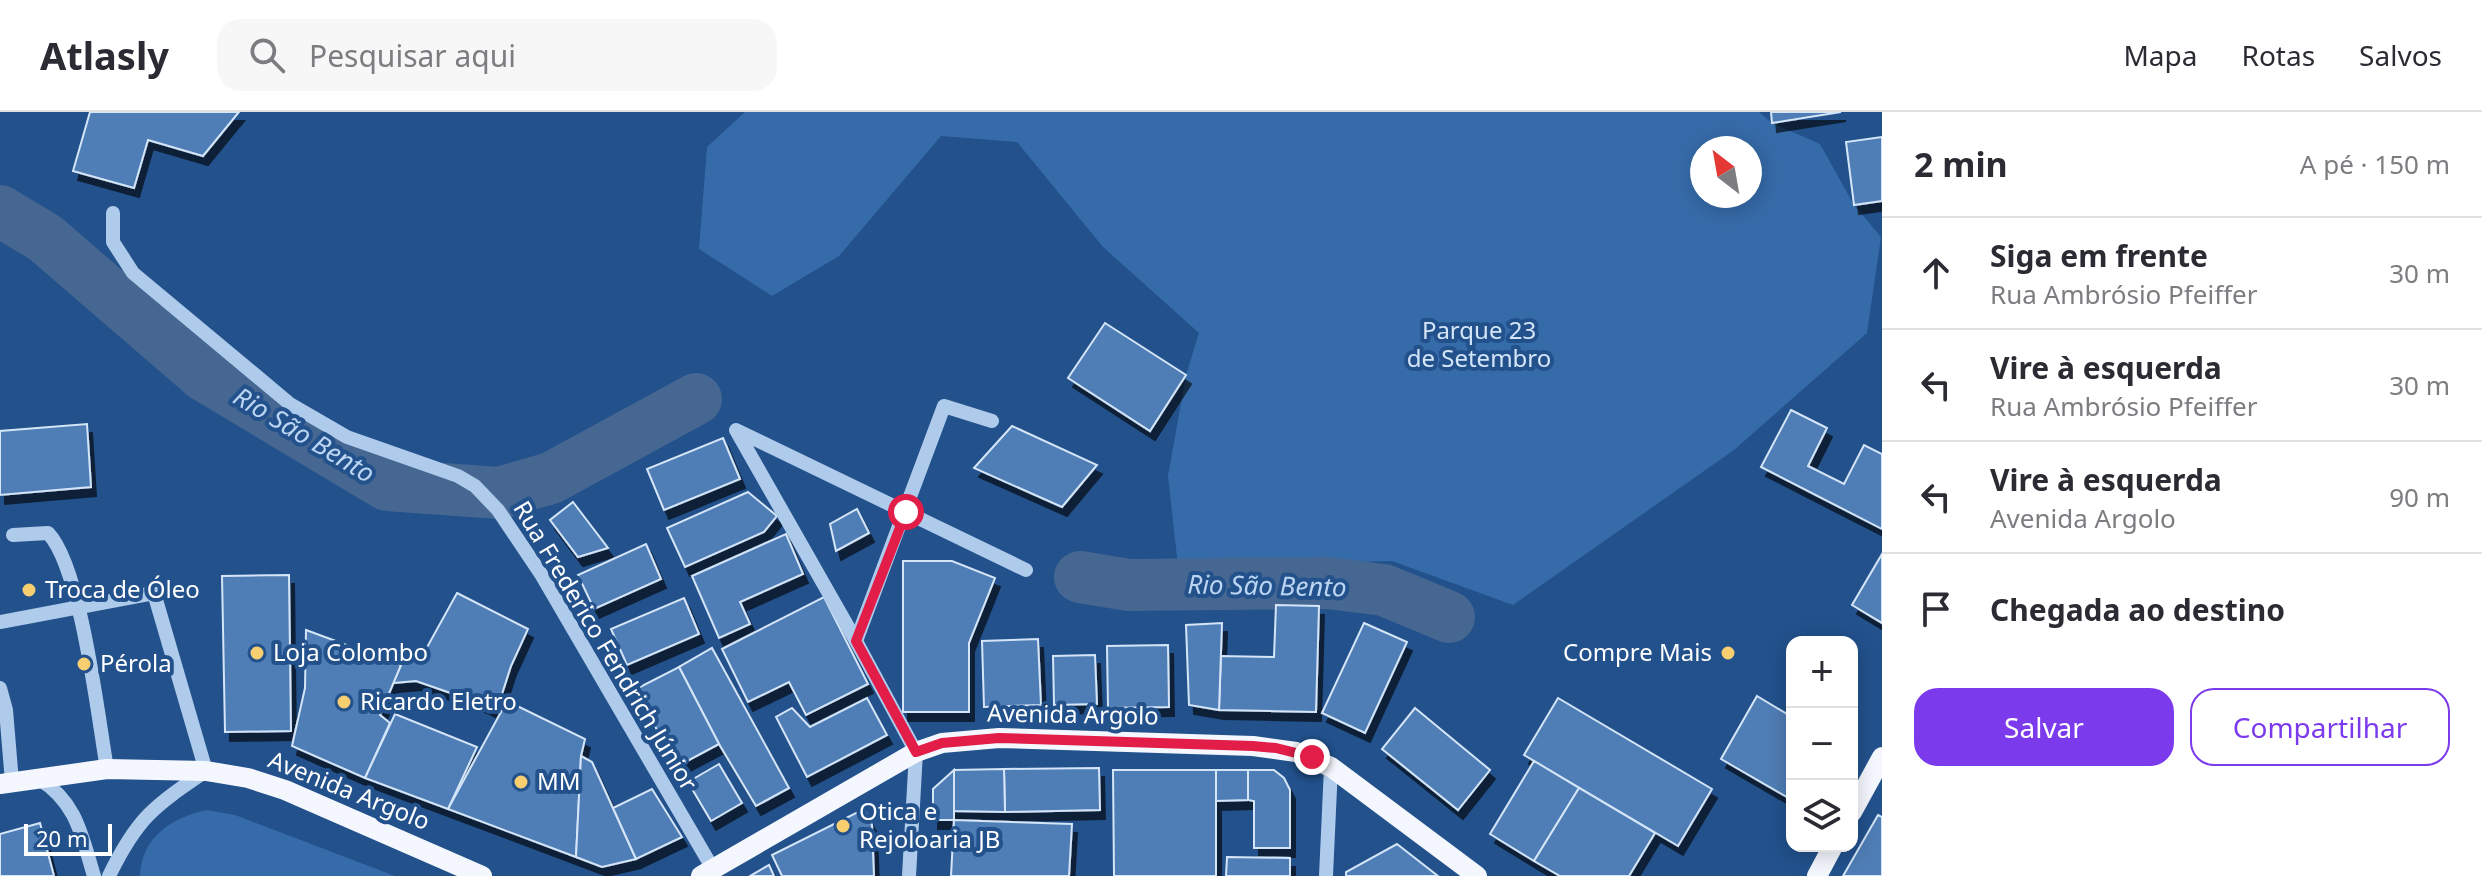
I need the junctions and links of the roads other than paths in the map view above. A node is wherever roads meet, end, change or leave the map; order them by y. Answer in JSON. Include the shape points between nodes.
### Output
{"nodes":[{"id":1,"x":113,"y":213,"type":"dead end"},
{"id":2,"x":992,"y":421,"type":"dead end"},
{"id":3,"x":906,"y":512,"type":"junction"},
{"id":4,"x":13,"y":535,"type":"dead end"},
{"id":5,"x":1026,"y":570,"type":"dead end"},
{"id":6,"x":78,"y":607,"type":"junction"},
{"id":7,"x":0,"y":622,"type":"edge"},
{"id":8,"x":856,"y":641,"type":"junction"},
{"id":9,"x":0,"y":688,"type":"edge"},
{"id":10,"x":916,"y":752,"type":"junction"},
{"id":11,"x":1882,"y":757,"type":"edge"},
{"id":12,"x":1331,"y":767,"type":"junction"},
{"id":13,"x":107,"y":769,"type":"junction"},
{"id":14,"x":206,"y":771,"type":"junction"},
{"id":15,"x":39,"y":779,"type":"junction"},
{"id":16,"x":6,"y":783,"type":"edge"},
{"id":17,"x":1858,"y":801,"type":"edge"},
{"id":18,"x":1830,"y":852,"type":"edge"},
{"id":19,"x":707,"y":872,"type":"edge"},
{"id":20,"x":94,"y":876,"type":"edge"},
{"id":21,"x":109,"y":876,"type":"edge"},
{"id":22,"x":482,"y":876,"type":"edge"},
{"id":23,"x":909,"y":876,"type":"edge"},
{"id":24,"x":1326,"y":876,"type":"edge"},
{"id":25,"x":1477,"y":876,"type":"edge"},
{"id":26,"x":1817,"y":876,"type":"edge"}],
"edges":[{"from":1,"to":19,"type":"street","name":"Rua Frederico Fendrich Júnior","via":[[113,242],[133,273],[290,404],[347,437],[458,476],[498,510],[541,574]]},
{"from":2,"to":3,"type":"street","via":[[944,406]]},
{"from":3,"to":5,"type":"street"},
{"from":3,"to":8,"type":"street"},
{"from":3,"to":8,"type":"street","via":[[736,430]]},
{"from":4,"to":6,"type":"street","via":[[48,533],[58,544]]},
{"from":6,"to":7,"type":"street"},
{"from":6,"to":13,"type":"street"},
{"from":6,"to":14,"type":"street","via":[[154,593]]},
{"from":8,"to":10,"type":"street"},
{"from":9,"to":16,"type":"street","via":[[6,710]]},
{"from":10,"to":12,"type":"main road","name":"Avenida Argolo","via":[[951,741],[999,738],[1253,746],[1296,752]]},
{"from":10,"to":19,"type":"main road","name":"Avenida Argolo"},
{"from":10,"to":23,"type":"street"},
{"from":11,"to":17,"type":"main road"},
{"from":12,"to":24,"type":"street"},
{"from":12,"to":25,"type":"main road","name":"Avenida Argolo"},
{"from":13,"to":14,"type":"main road","name":"Avenida Argolo"},
{"from":13,"to":15,"type":"main road","name":"Avenida Argolo"},
{"from":14,"to":21,"type":"street","via":[[158,803],[139,823]]},
{"from":14,"to":22,"type":"main road","name":"Avenida Argolo","via":[[285,790]]},
{"from":15,"to":16,"type":"main road","name":"Avenida Argolo"},
{"from":15,"to":20,"type":"street","via":[[68,803]]},
{"from":18,"to":26,"type":"main road"}]}
